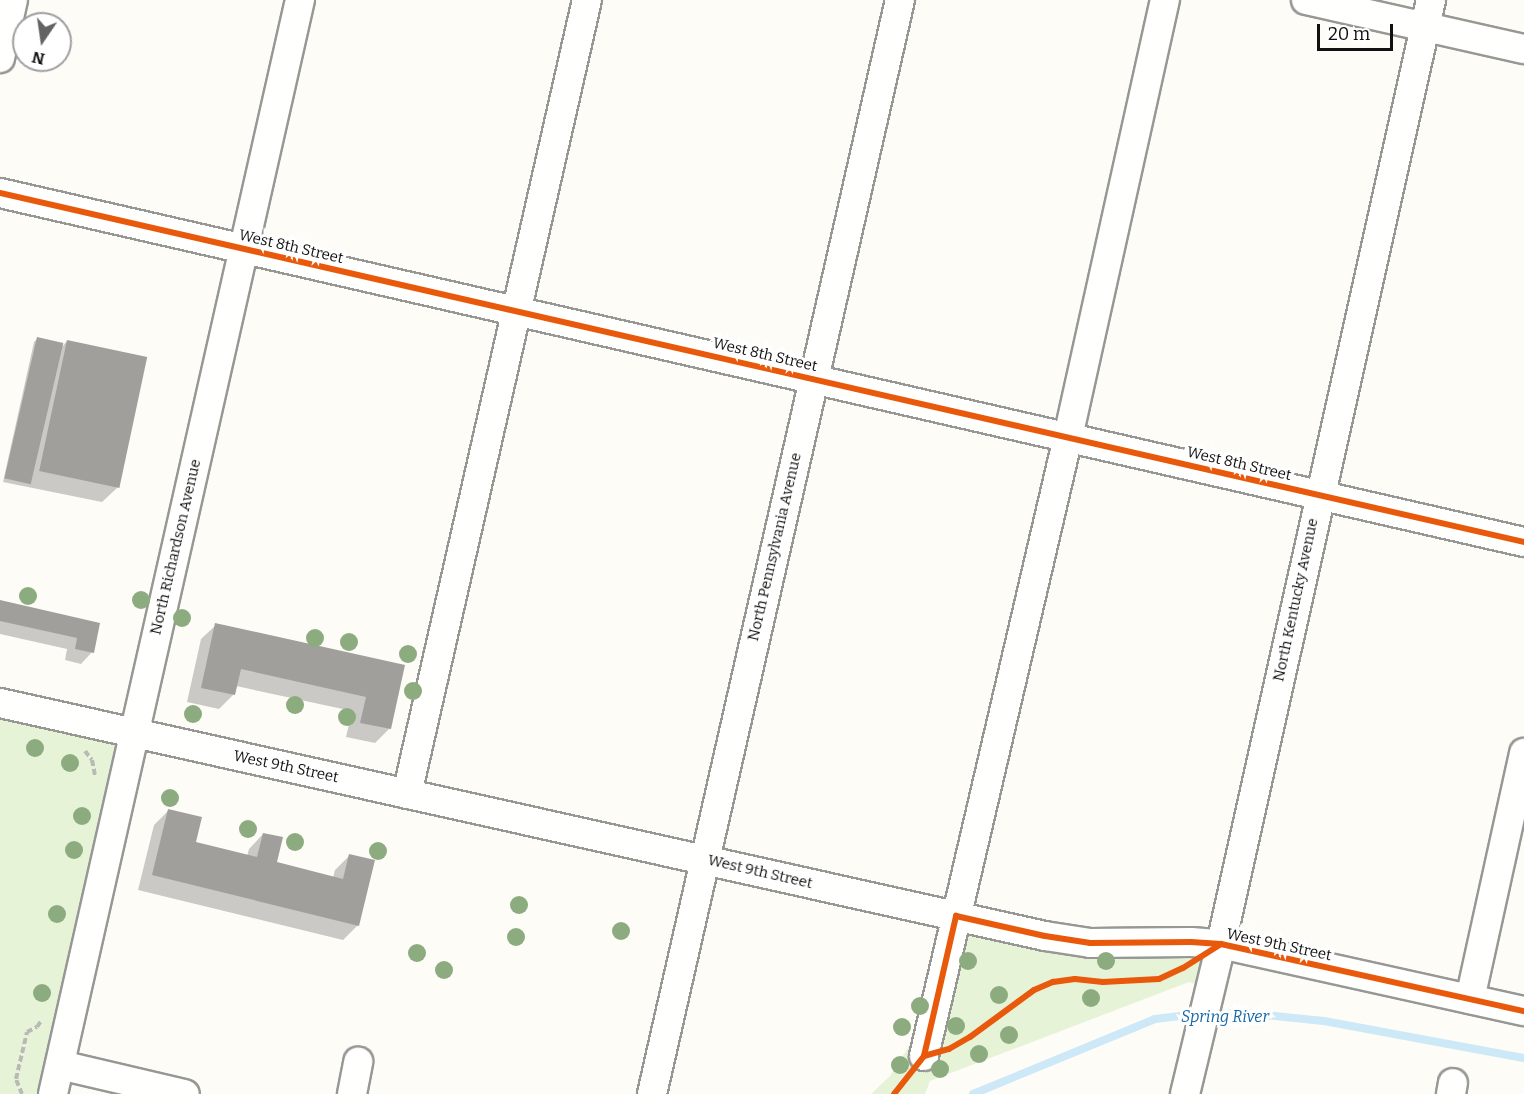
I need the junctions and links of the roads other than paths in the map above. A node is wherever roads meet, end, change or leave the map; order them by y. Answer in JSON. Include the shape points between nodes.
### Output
{"nodes":[{"id":1,"x":13,"y":0,"type":"edge"},
{"id":2,"x":300,"y":0,"type":"edge"},
{"id":3,"x":587,"y":0,"type":"edge"},
{"id":4,"x":900,"y":0,"type":"edge"},
{"id":5,"x":1165,"y":0,"type":"edge"},
{"id":6,"x":1306,"y":0,"type":"edge"},
{"id":7,"x":1428,"y":13,"type":"edge"},
{"id":8,"x":1524,"y":50,"type":"edge"},
{"id":9,"x":0,"y":58,"type":"edge"},
{"id":10,"x":0,"y":194,"type":"edge"},
{"id":11,"x":244,"y":249,"type":"junction"},
{"id":12,"x":516,"y":311,"type":"junction"},
{"id":13,"x":813,"y":378,"type":"junction"},
{"id":14,"x":1068,"y":436,"type":"junction"},
{"id":15,"x":1320,"y":495,"type":"junction"},
{"id":16,"x":1524,"y":542,"type":"edge"},
{"id":17,"x":0,"y":703,"type":"edge"},
{"id":18,"x":134,"y":734,"type":"junction"},
{"id":19,"x":1524,"y":753,"type":"edge"},
{"id":20,"x":407,"y":794,"type":"junction"},
{"id":21,"x":704,"y":860,"type":"junction"},
{"id":22,"x":956,"y":916,"type":"junction"},
{"id":23,"x":1221,"y":944,"type":"junction"},
{"id":24,"x":1470,"y":999,"type":"junction"},
{"id":25,"x":1524,"y":1011,"type":"edge"},
{"id":26,"x":924,"y":1056,"type":"dead end"},
{"id":27,"x":358,"y":1062,"type":"dead end"},
{"id":28,"x":60,"y":1065,"type":"junction"},
{"id":29,"x":53,"y":1094,"type":"edge"},
{"id":30,"x":185,"y":1094,"type":"edge"},
{"id":31,"x":352,"y":1094,"type":"edge"},
{"id":32,"x":652,"y":1094,"type":"edge"},
{"id":33,"x":1185,"y":1094,"type":"edge"}],
"edges":[{"from":1,"to":9,"type":"street"},
{"from":2,"to":11,"type":"street","name":"North Richardson Avenue"},
{"from":3,"to":12,"type":"street"},
{"from":4,"to":13,"type":"street","name":"North Pennsylvania Avenue"},
{"from":5,"to":14,"type":"street"},
{"from":6,"to":7,"type":"street"},
{"from":7,"to":8,"type":"street"},
{"from":7,"to":15,"type":"street","name":"North Kentucky Avenue"},
{"from":10,"to":11,"type":"street","name":"West 8th Street"},
{"from":11,"to":12,"type":"street","name":"West 8th Street"},
{"from":11,"to":18,"type":"street","name":"North Richardson Avenue"},
{"from":12,"to":13,"type":"street","name":"West 8th Street"},
{"from":12,"to":20,"type":"street"},
{"from":13,"to":14,"type":"street","name":"West 8th Street"},
{"from":13,"to":21,"type":"street","name":"North Pennsylvania Avenue"},
{"from":14,"to":15,"type":"street","name":"West 8th Street"},
{"from":14,"to":22,"type":"street"},
{"from":15,"to":16,"type":"street","name":"West 8th Street"},
{"from":15,"to":23,"type":"street","name":"North Kentucky Avenue"},
{"from":17,"to":18,"type":"street","name":"West 9th Street"},
{"from":18,"to":20,"type":"street","name":"West 9th Street"},
{"from":18,"to":28,"type":"street","name":"North Richardson Avenue"},
{"from":19,"to":24,"type":"street"},
{"from":20,"to":21,"type":"street","name":"West 9th Street"},
{"from":21,"to":22,"type":"street","name":"West 9th Street"},
{"from":21,"to":32,"type":"street","name":"North Pennsylvania Avenue"},
{"from":22,"to":23,"type":"street","name":"West 9th Street","via":[[1090,943]]},
{"from":22,"to":26,"type":"street"},
{"from":23,"to":24,"type":"street","name":"West 9th Street"},
{"from":23,"to":33,"type":"street","name":"North Kentucky Avenue"},
{"from":24,"to":25,"type":"street","name":"West 9th Street"},
{"from":27,"to":31,"type":"street"},
{"from":28,"to":29,"type":"street","name":"North Richardson Avenue"},
{"from":28,"to":30,"type":"street"}]}
